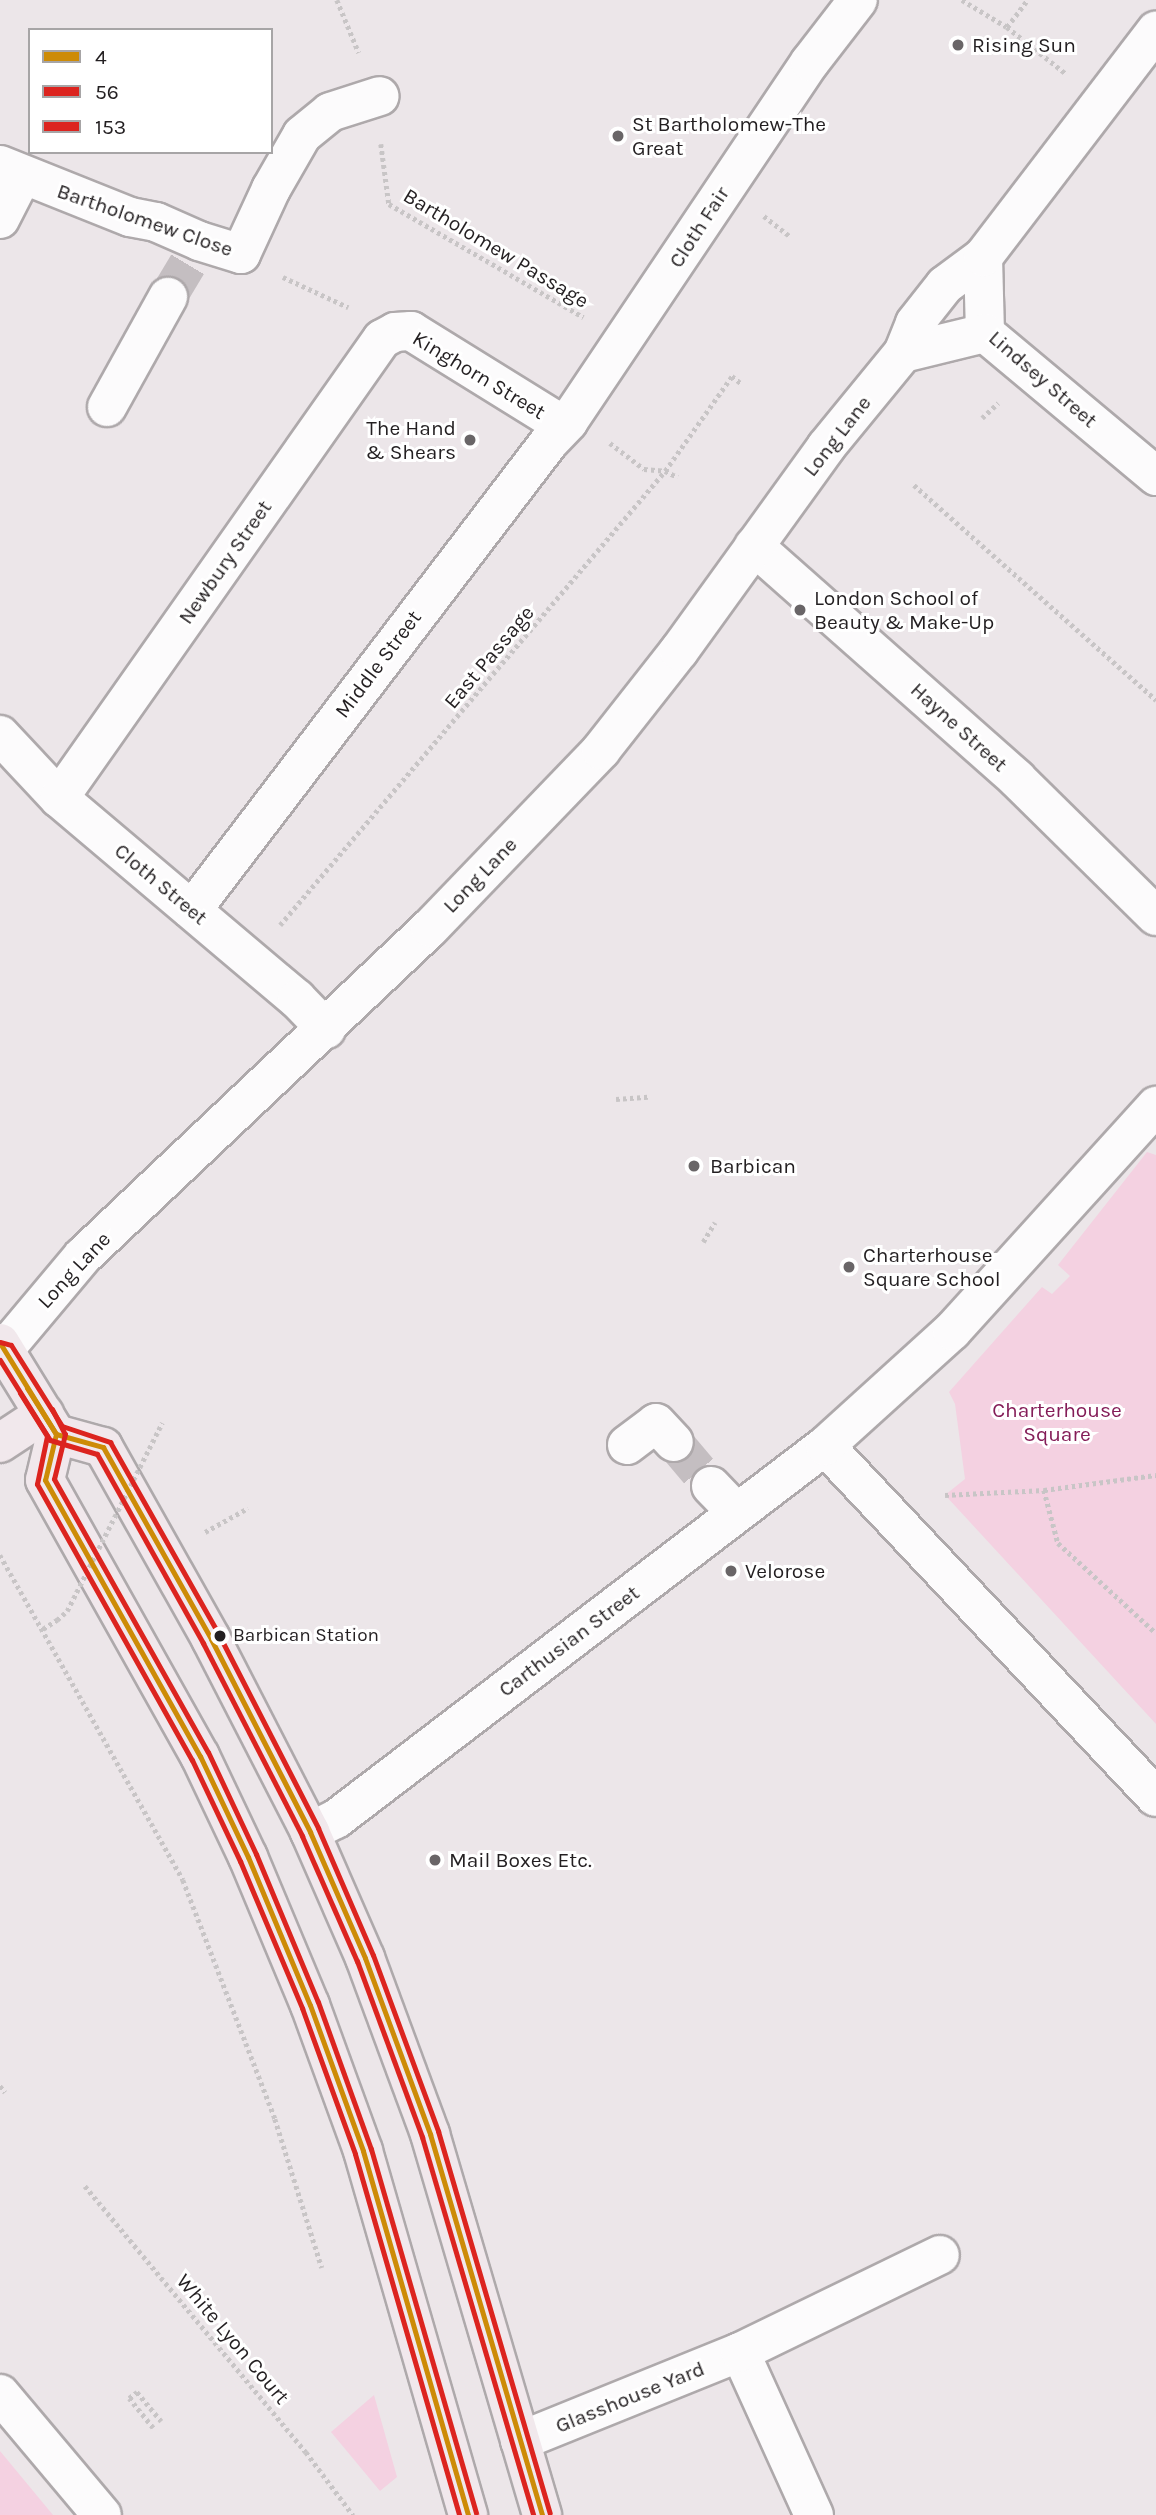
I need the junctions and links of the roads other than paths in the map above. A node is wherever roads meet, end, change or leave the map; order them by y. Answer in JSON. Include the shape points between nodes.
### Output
{"nodes":[{"id":1,"x":858,"y":0,"type":"edge"},
{"id":2,"x":1156,"y":31,"type":"edge"},
{"id":3,"x":380,"y":96,"type":"road end"},
{"id":4,"x":11,"y":171,"type":"edge"},
{"id":5,"x":0,"y":219,"type":"edge"},
{"id":6,"x":983,"y":257,"type":"junction"},
{"id":7,"x":169,"y":297,"type":"tunnel mouth"},
{"id":8,"x":395,"y":332,"type":"joint"},
{"id":9,"x":985,"y":333,"type":"junction"},
{"id":10,"x":903,"y":353,"type":"junction"},
{"id":11,"x":107,"y":407,"type":"dead end"},
{"id":12,"x":568,"y":422,"type":"junction"},
{"id":13,"x":1156,"y":476,"type":"edge"},
{"id":14,"x":754,"y":546,"type":"junction"},
{"id":15,"x":0,"y":735,"type":"edge"},
{"id":16,"x":59,"y":798,"type":"junction"},
{"id":17,"x":192,"y":909,"type":"junction"},
{"id":18,"x":1156,"y":916,"type":"edge"},
{"id":19,"x":326,"y":1029,"type":"junction"},
{"id":20,"x":1156,"y":1106,"type":"edge"},
{"id":21,"x":1,"y":1349,"type":"edge"},
{"id":22,"x":50,"y":1424,"type":"junction"},
{"id":23,"x":674,"y":1442,"type":"tunnel mouth"},
{"id":24,"x":0,"y":1443,"type":"edge"},
{"id":25,"x":627,"y":1445,"type":"dead end"},
{"id":26,"x":825,"y":1446,"type":"junction"},
{"id":27,"x":711,"y":1486,"type":"tunnel mouth"},
{"id":28,"x":737,"y":1513,"type":"junction"},
{"id":29,"x":1156,"y":1797,"type":"edge"},
{"id":30,"x":310,"y":1832,"type":"junction"},
{"id":31,"x":940,"y":2255,"type":"dead end"},
{"id":32,"x":740,"y":2352,"type":"junction"},
{"id":33,"x":0,"y":2394,"type":"edge"},
{"id":34,"x":520,"y":2441,"type":"junction"},
{"id":35,"x":102,"y":2515,"type":"edge"},
{"id":36,"x":468,"y":2515,"type":"edge"},
{"id":37,"x":542,"y":2515,"type":"edge"},
{"id":38,"x":814,"y":2515,"type":"edge"}],
"edges":[{"from":1,"to":12,"type":"street","name":"Cloth Fair","via":[[810,62]]},
{"from":2,"to":6,"type":"street","name":"Long Lane"},
{"from":3,"to":4,"type":"street","name":"Bartholomew Close","via":[[330,112],[302,135],[241,254],[194,252],[156,222],[130,217]]},
{"from":4,"to":5,"type":"street"},
{"from":6,"to":9,"type":"street","name":"Lindsey Street"},
{"from":6,"to":10,"type":"street","name":"Long Lane","via":[[945,285],[915,323]]},
{"from":7,"to":11,"type":"street"},
{"from":8,"to":12,"type":"street","name":"Kinghorn Street","via":[[411,331],[554,419]]},
{"from":8,"to":16,"type":"street","name":"Newbury Street","via":[[382,339]]},
{"from":9,"to":10,"type":"street"},
{"from":9,"to":13,"type":"street","name":"Lindsey Street"},
{"from":10,"to":14,"type":"street","name":"Long Lane","via":[[826,447]]},
{"from":12,"to":17,"type":"street","name":"Middle Street","via":[[548,442]]},
{"from":14,"to":18,"type":"street","name":"Hayne Street","via":[[1010,772]]},
{"from":14,"to":19,"type":"street","name":"Long Lane","via":[[601,750]]},
{"from":15,"to":16,"type":"street","name":"Cloth Street"},
{"from":16,"to":17,"type":"street","name":"Cloth Street"},
{"from":17,"to":19,"type":"street","name":"Cloth Street"},
{"from":19,"to":21,"type":"street","name":"Long Lane","via":[[83,1256]]},
{"from":20,"to":26,"type":"street","via":[[952,1331]]},
{"from":21,"to":22,"type":"main road"},
{"from":22,"to":24,"type":"main road"},
{"from":22,"to":30,"type":"main road","via":[[103,1447],[211,1639]]},
{"from":22,"to":36,"type":"main road","via":[[45,1480],[200,1756],[310,2005],[363,2151]]},
{"from":23,"to":25,"type":"street","via":[[656,1423]]},
{"from":26,"to":28,"type":"street","name":"Carthusian Street"},
{"from":26,"to":29,"type":"street"},
{"from":27,"to":28,"type":"street"},
{"from":28,"to":30,"type":"street","name":"Carthusian Street","via":[[336,1819]]},
{"from":30,"to":34,"type":"main road","via":[[365,1958],[430,2134]]},
{"from":31,"to":32,"type":"street","name":"Glasshouse Yard"},
{"from":32,"to":34,"type":"street","name":"Glasshouse Yard"},
{"from":32,"to":38,"type":"street"},
{"from":33,"to":35,"type":"street"},
{"from":34,"to":37,"type":"main road"}]}
